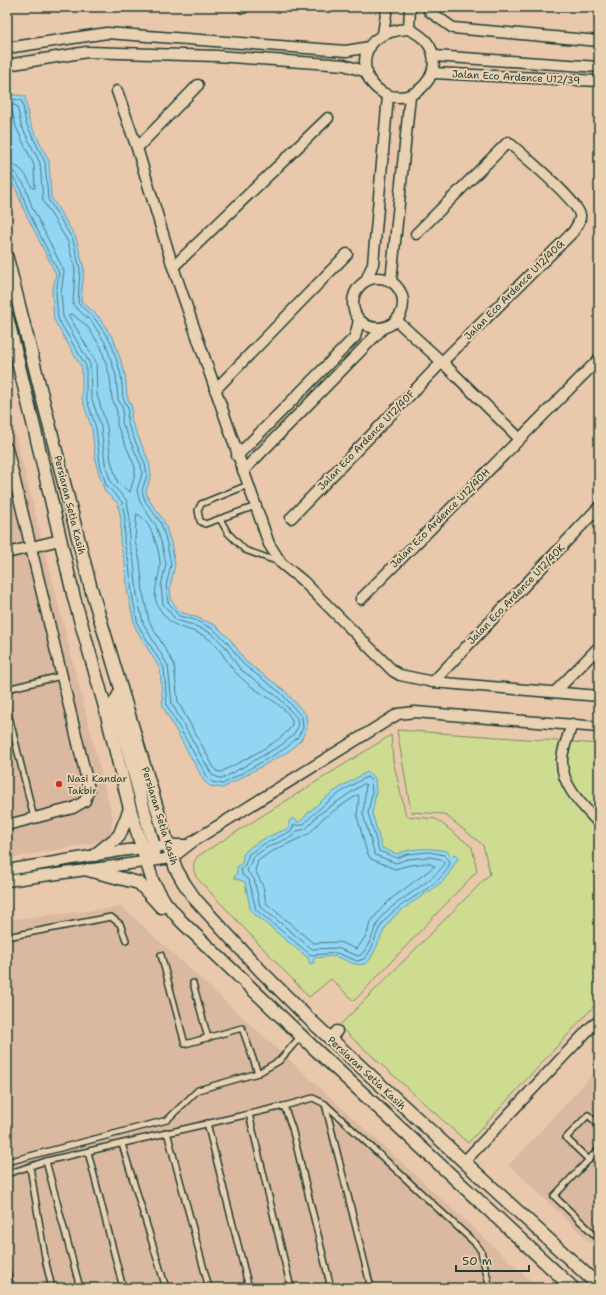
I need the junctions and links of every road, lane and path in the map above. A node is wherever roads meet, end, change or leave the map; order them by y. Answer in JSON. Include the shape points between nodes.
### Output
{"nodes":[{"id":1,"x":387,"y":7,"type":"edge"},
{"id":2,"x":410,"y":7,"type":"edge"},
{"id":3,"x":429,"y":7,"type":"edge"},
{"id":4,"x":409,"y":29,"type":"junction"},
{"id":5,"x":383,"y":34,"type":"junction"},
{"id":6,"x":599,"y":41,"type":"edge"},
{"id":7,"x":370,"y":47,"type":"junction"},
{"id":8,"x":7,"y":48,"type":"edge"},
{"id":9,"x":434,"y":56,"type":"junction"},
{"id":10,"x":7,"y":65,"type":"edge"},
{"id":11,"x":599,"y":67,"type":"edge"},
{"id":12,"x":366,"y":72,"type":"junction"},
{"id":13,"x":433,"y":73,"type":"junction"},
{"id":14,"x":599,"y":81,"type":"edge"},
{"id":15,"x":198,"y":85,"type":"dead end"},
{"id":16,"x":117,"y":91,"type":"dead end"},
{"id":17,"x":388,"y":96,"type":"junction"},
{"id":18,"x":410,"y":96,"type":"junction"},
{"id":19,"x":328,"y":118,"type":"dead end"},
{"id":20,"x":137,"y":148,"type":"junction"},
{"id":21,"x":416,"y":234,"type":"dead end"},
{"id":22,"x":347,"y":254,"type":"dead end"},
{"id":23,"x":7,"y":258,"type":"edge"},
{"id":24,"x":173,"y":267,"type":"junction"},
{"id":25,"x":366,"y":280,"type":"junction"},
{"id":26,"x":391,"y":281,"type":"junction"},
{"id":27,"x":7,"y":317,"type":"edge"},
{"id":28,"x":359,"y":320,"type":"junction"},
{"id":29,"x":396,"y":320,"type":"junction"},
{"id":30,"x":383,"y":328,"type":"junction"},
{"id":31,"x":599,"y":359,"type":"edge"},
{"id":32,"x":442,"y":362,"type":"junction"},
{"id":33,"x":215,"y":390,"type":"junction"},
{"id":34,"x":519,"y":438,"type":"junction"},
{"id":35,"x":7,"y":448,"type":"edge"},
{"id":36,"x":237,"y":456,"type":"junction"},
{"id":37,"x":243,"y":471,"type":"junction"},
{"id":38,"x":248,"y":485,"type":"junction"},
{"id":39,"x":256,"y":506,"type":"junction"},
{"id":40,"x":599,"y":507,"type":"edge"},
{"id":41,"x":291,"y":518,"type":"dead end"},
{"id":42,"x":220,"y":519,"type":"junction"},
{"id":43,"x":60,"y":540,"type":"junction"},
{"id":44,"x":30,"y":548,"type":"junction"},
{"id":45,"x":7,"y":553,"type":"edge"},
{"id":46,"x":281,"y":562,"type":"junction"},
{"id":47,"x":361,"y":599,"type":"dead end"},
{"id":48,"x":599,"y":646,"type":"edge"},
{"id":49,"x":61,"y":676,"type":"junction"},
{"id":50,"x":433,"y":682,"type":"junction"},
{"id":51,"x":7,"y":689,"type":"edge"},
{"id":52,"x":121,"y":691,"type":"junction"},
{"id":53,"x":555,"y":692,"type":"junction"},
{"id":54,"x":599,"y":696,"type":"edge"},
{"id":55,"x":7,"y":708,"type":"edge"},
{"id":56,"x":572,"y":724,"type":"junction"},
{"id":57,"x":599,"y":726,"type":"edge"},
{"id":58,"x":130,"y":809,"type":"junction"},
{"id":59,"x":34,"y":818,"type":"junction"},
{"id":60,"x":599,"y":823,"type":"edge"},
{"id":61,"x":7,"y":825,"type":"edge"},
{"id":62,"x":168,"y":845,"type":"junction"},
{"id":63,"x":188,"y":845,"type":"junction"},
{"id":64,"x":148,"y":848,"type":"junction"},
{"id":65,"x":95,"y":855,"type":"junction"},
{"id":66,"x":172,"y":858,"type":"junction"},
{"id":67,"x":147,"y":861,"type":"junction"},
{"id":68,"x":7,"y":870,"type":"edge"},
{"id":69,"x":88,"y":870,"type":"junction"},
{"id":70,"x":7,"y":880,"type":"edge"},
{"id":71,"x":172,"y":911,"type":"junction"},
{"id":72,"x":7,"y":937,"type":"edge"},
{"id":73,"x":126,"y":940,"type":"dead end"},
{"id":74,"x":161,"y":955,"type":"dead end"},
{"id":75,"x":193,"y":983,"type":"dead end"},
{"id":76,"x":599,"y":1021,"type":"edge"},
{"id":77,"x":301,"y":1036,"type":"junction"},
{"id":78,"x":208,"y":1038,"type":"junction"},
{"id":79,"x":258,"y":1073,"type":"junction"},
{"id":80,"x":325,"y":1104,"type":"junction"},
{"id":81,"x":284,"y":1106,"type":"junction"},
{"id":82,"x":250,"y":1114,"type":"junction"},
{"id":83,"x":207,"y":1123,"type":"junction"},
{"id":84,"x":599,"y":1125,"type":"edge"},
{"id":85,"x":167,"y":1132,"type":"junction"},
{"id":86,"x":122,"y":1144,"type":"junction"},
{"id":87,"x":599,"y":1149,"type":"edge"},
{"id":88,"x":88,"y":1152,"type":"junction"},
{"id":89,"x":589,"y":1160,"type":"junction"},
{"id":90,"x":46,"y":1161,"type":"junction"},
{"id":91,"x":7,"y":1162,"type":"edge"},
{"id":92,"x":464,"y":1162,"type":"junction"},
{"id":93,"x":30,"y":1167,"type":"junction"},
{"id":94,"x":7,"y":1174,"type":"edge"},
{"id":95,"x":599,"y":1239,"type":"edge"},
{"id":96,"x":7,"y":1271,"type":"edge"},
{"id":97,"x":599,"y":1286,"type":"edge"},
{"id":98,"x":11,"y":1288,"type":"edge"},
{"id":99,"x":52,"y":1288,"type":"edge"},
{"id":100,"x":80,"y":1288,"type":"edge"},
{"id":101,"x":123,"y":1288,"type":"edge"},
{"id":102,"x":166,"y":1288,"type":"edge"},
{"id":103,"x":208,"y":1288,"type":"edge"},
{"id":104,"x":250,"y":1288,"type":"edge"},
{"id":105,"x":291,"y":1288,"type":"edge"},
{"id":106,"x":331,"y":1288,"type":"edge"},
{"id":107,"x":371,"y":1288,"type":"edge"},
{"id":108,"x":490,"y":1288,"type":"edge"},
{"id":109,"x":573,"y":1288,"type":"edge"}],
"edges":[{"from":1,"to":5,"type":"street"},
{"from":2,"to":4,"type":"street"},
{"from":3,"to":6,"type":"street","via":[[429,11],[453,28]]},
{"from":4,"to":5,"type":"street","via":[[393,30]]},
{"from":4,"to":9,"type":"street","via":[[426,42]]},
{"from":5,"to":7,"type":"street"},
{"from":7,"to":8,"type":"street","via":[[346,51],[107,33]]},
{"from":7,"to":12,"type":"street"},
{"from":9,"to":11,"type":"street","name":"Jalan Eco Ardence U12/39"},
{"from":9,"to":13,"type":"street"},
{"from":10,"to":12,"type":"street","via":[[87,52],[217,56],[344,65]]},
{"from":12,"to":17,"type":"street","via":[[378,90]]},
{"from":13,"to":14,"type":"street","name":"Jalan Eco Ardence U12/39"},
{"from":13,"to":18,"type":"street","via":[[428,83]]},
{"from":15,"to":20,"type":"street"},
{"from":16,"to":20,"type":"street"},
{"from":17,"to":18,"type":"street"},
{"from":17,"to":25,"type":"street","via":[[373,264]]},
{"from":18,"to":26,"type":"street"},
{"from":19,"to":24,"type":"street"},
{"from":20,"to":24,"type":"street"},
{"from":21,"to":32,"type":"street","name":"Jalan Eco Ardence U12/40G","via":[[508,142],[571,201],[580,215],[580,221],[573,232]]},
{"from":22,"to":33,"type":"street"},
{"from":23,"to":52,"type":"street","name":"Persiaran Setia Kasih","via":[[90,585]]},
{"from":24,"to":33,"type":"street"},
{"from":25,"to":26,"type":"street","via":[[379,277]]},
{"from":25,"to":28,"type":"street","via":[[356,289],[352,301],[352,308]]},
{"from":26,"to":29,"type":"street","via":[[403,297],[402,310]]},
{"from":27,"to":43,"type":"street","name":"Persiaran Setia Kasih"},
{"from":28,"to":30,"type":"street","via":[[370,327]]},
{"from":28,"to":36,"type":"street","via":[[355,337]]},
{"from":29,"to":30,"type":"street"},
{"from":29,"to":32,"type":"street"},
{"from":30,"to":37,"type":"street"},
{"from":31,"to":34,"type":"street","name":"Jalan Eco Ardence U12/40H"},
{"from":32,"to":34,"type":"street"},
{"from":32,"to":41,"type":"street","name":"Jalan Eco Ardence U12/40F"},
{"from":33,"to":36,"type":"street"},
{"from":34,"to":47,"type":"street","name":"Jalan Eco Ardence U12/40H"},
{"from":35,"to":44,"type":"street"},
{"from":36,"to":37,"type":"street"},
{"from":37,"to":38,"type":"street"},
{"from":38,"to":39,"type":"street"},
{"from":38,"to":42,"type":"lane","via":[[201,504],[198,510],[200,521],[205,524]]},
{"from":39,"to":42,"type":"lane"},
{"from":39,"to":46,"type":"street","via":[[269,544]]},
{"from":40,"to":50,"type":"street","name":"Jalan Eco Ardence U12/40K"},
{"from":42,"to":46,"type":"lane","via":[[228,533],[245,550]]},
{"from":43,"to":44,"type":"street"},
{"from":43,"to":58,"type":"street","name":"Persiaran Setia Kasih"},
{"from":44,"to":45,"type":"street"},
{"from":44,"to":49,"type":"street"},
{"from":46,"to":50,"type":"street","via":[[393,671],[400,675]]},
{"from":48,"to":53,"type":"street"},
{"from":49,"to":51,"type":"lane"},
{"from":49,"to":59,"type":"street","via":[[89,789],[85,801],[73,808]]},
{"from":50,"to":53,"type":"street"},
{"from":52,"to":62,"type":"street","name":"Persiaran Setia Kasih"},
{"from":52,"to":64,"type":"street","via":[[115,702]]},
{"from":53,"to":54,"type":"street"},
{"from":55,"to":59,"type":"lane"},
{"from":56,"to":57,"type":"street"},
{"from":56,"to":60,"type":"street","via":[[562,760],[567,782],[575,797]]},
{"from":56,"to":63,"type":"street","via":[[415,712],[398,714]]},
{"from":58,"to":64,"type":"street","name":"Persiaran Setia Kasih"},
{"from":58,"to":65,"type":"street","via":[[119,836]]},
{"from":59,"to":61,"type":"street"},
{"from":62,"to":63,"type":"street"},
{"from":62,"to":64,"type":"street"},
{"from":62,"to":66,"type":"street","name":"Persiaran Setia Kasih"},
{"from":63,"to":66,"type":"street"},
{"from":64,"to":65,"type":"street"},
{"from":64,"to":67,"type":"street","via":[[153,853]]},
{"from":65,"to":68,"type":"street"},
{"from":66,"to":67,"type":"street"},
{"from":66,"to":92,"type":"street","name":"Persiaran Setia Kasih","via":[[195,899],[260,970],[334,1035]]},
{"from":67,"to":69,"type":"street"},
{"from":67,"to":71,"type":"street","name":"Persiaran Setia Kasih","via":[[153,882]]},
{"from":69,"to":70,"type":"street"},
{"from":69,"to":71,"type":"street","via":[[139,883],[161,908]]},
{"from":71,"to":77,"type":"street","name":"Persiaran Setia Kasih"},
{"from":72,"to":73,"type":"lane","via":[[111,917],[120,924]]},
{"from":74,"to":78,"type":"lane","via":[[185,1044]]},
{"from":75,"to":78,"type":"lane"},
{"from":76,"to":92,"type":"street","via":[[591,1026]]},
{"from":77,"to":79,"type":"lane","via":[[279,1062]]},
{"from":77,"to":109,"type":"street","name":"Persiaran Setia Kasih"},
{"from":78,"to":79,"type":"lane","via":[[242,1028]]},
{"from":79,"to":91,"type":"lane","via":[[198,1090],[167,1120]]},
{"from":80,"to":81,"type":"lane","via":[[313,1098]]},
{"from":80,"to":107,"type":"lane"},
{"from":80,"to":108,"type":"lane","via":[[476,1244],[481,1251]]},
{"from":81,"to":82,"type":"lane"},
{"from":81,"to":106,"type":"lane","via":[[292,1128]]},
{"from":82,"to":83,"type":"lane"},
{"from":82,"to":105,"type":"lane"},
{"from":83,"to":85,"type":"lane"},
{"from":83,"to":104,"type":"lane"},
{"from":84,"to":89,"type":"lane","via":[[588,1115],[566,1138]]},
{"from":85,"to":86,"type":"lane"},
{"from":85,"to":103,"type":"lane"},
{"from":86,"to":88,"type":"lane"},
{"from":86,"to":102,"type":"lane"},
{"from":87,"to":89,"type":"lane"},
{"from":88,"to":90,"type":"lane"},
{"from":88,"to":101,"type":"lane"},
{"from":89,"to":95,"type":"lane","via":[[554,1196]]},
{"from":90,"to":93,"type":"lane"},
{"from":90,"to":100,"type":"lane"},
{"from":92,"to":97,"type":"street","name":"Persiaran Setia Kasih"},
{"from":93,"to":94,"type":"lane"},
{"from":93,"to":99,"type":"lane"},
{"from":96,"to":98,"type":"lane"}]}
